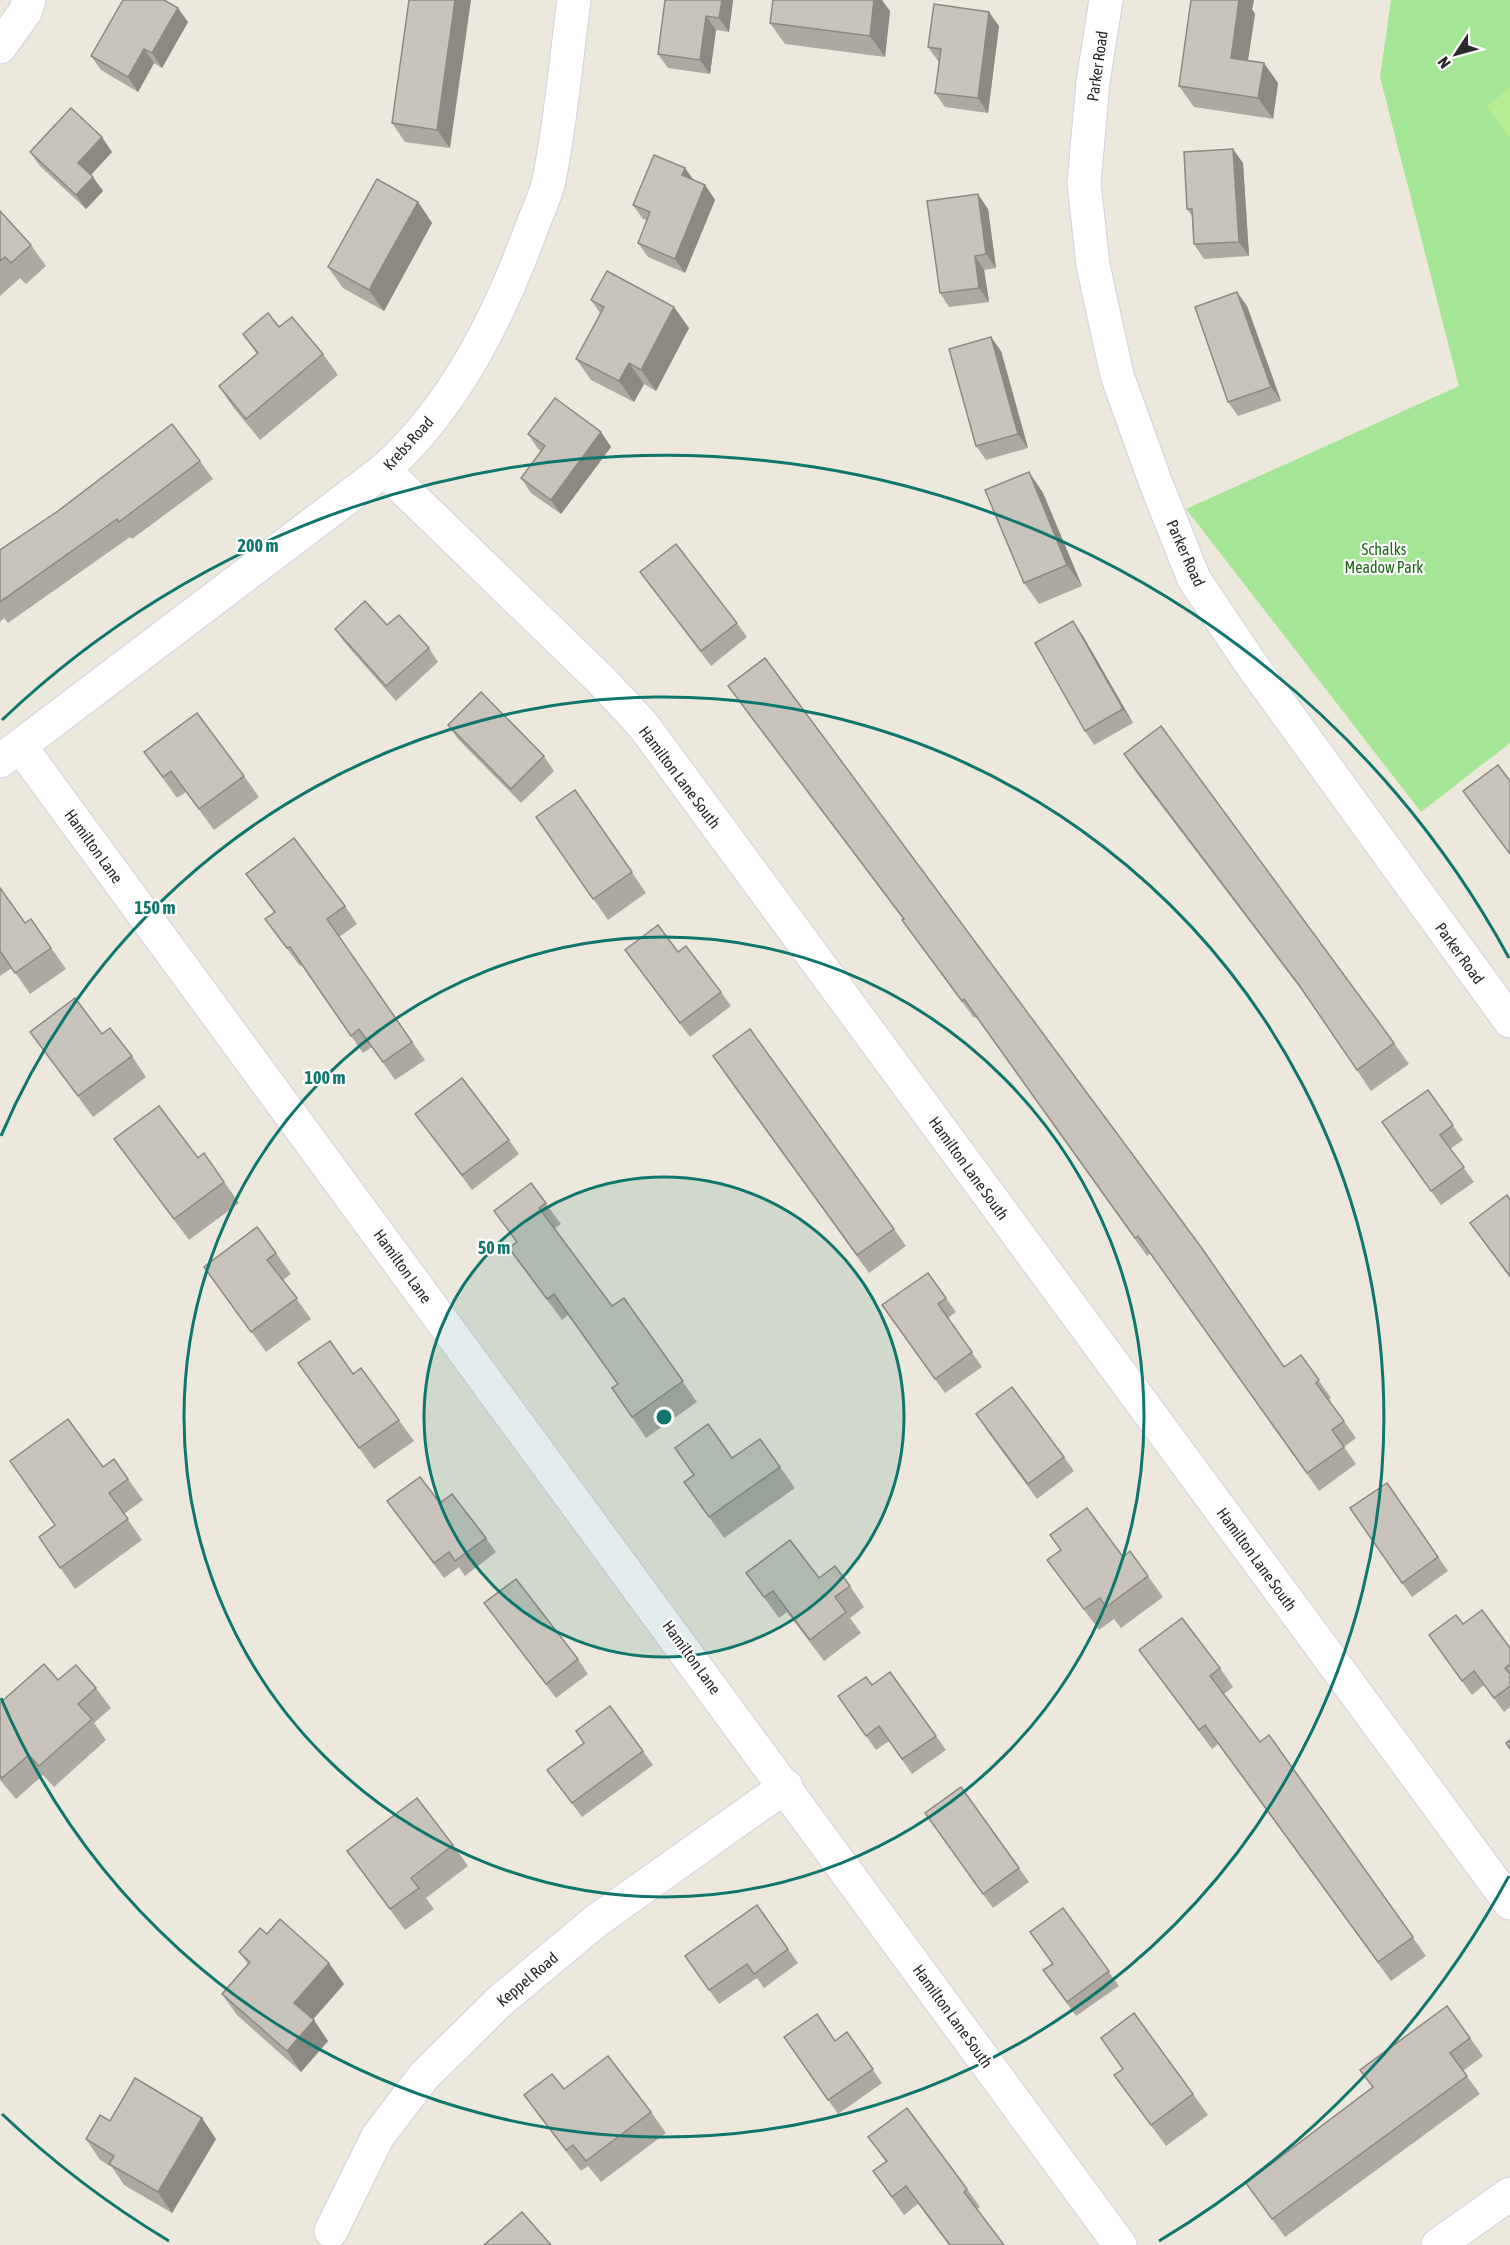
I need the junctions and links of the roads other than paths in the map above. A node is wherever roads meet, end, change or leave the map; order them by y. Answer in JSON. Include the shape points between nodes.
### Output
{"nodes":[{"id":1,"x":29,"y":0,"type":"edge"},
{"id":2,"x":574,"y":0,"type":"edge"},
{"id":3,"x":1106,"y":0,"type":"edge"},
{"id":4,"x":0,"y":47,"type":"edge"},
{"id":5,"x":384,"y":470,"type":"junction"},
{"id":6,"x":10,"y":753,"type":"edge"},
{"id":7,"x":1510,"y":1021,"type":"edge"},
{"id":8,"x":786,"y":1786,"type":"junction"},
{"id":9,"x":1510,"y":1903,"type":"edge"},
{"id":10,"x":1510,"y":2194,"type":"edge"},
{"id":11,"x":332,"y":2231,"type":"dead end"},
{"id":12,"x":1120,"y":2245,"type":"edge"},
{"id":13,"x":1438,"y":2245,"type":"edge"}],
"edges":[{"from":1,"to":4,"type":"street"},
{"from":2,"to":5,"type":"street","name":"Krebs Road","via":[[548,182],[523,252],[489,327],[453,391],[403,453]]},
{"from":3,"to":7,"type":"street","name":"Parker Road","via":[[1093,82],[1084,183],[1093,265],[1117,375],[1155,481],[1194,579],[1251,664]]},
{"from":5,"to":6,"type":"street","name":"Krebs Road"},
{"from":5,"to":9,"type":"street","name":"Hamilton Lane South","via":[[643,725]]},
{"from":6,"to":8,"type":"street","name":"Hamilton Lane"},
{"from":8,"to":11,"type":"street","name":"Keppel Road","via":[[596,1921],[500,2001],[424,2076],[378,2136]]},
{"from":8,"to":12,"type":"street","name":"Hamilton Lane South"},
{"from":10,"to":13,"type":"street"}]}
